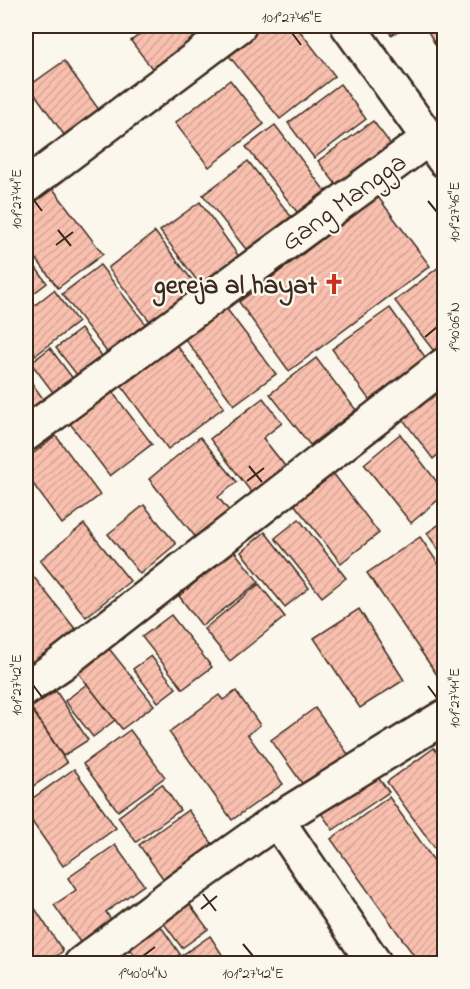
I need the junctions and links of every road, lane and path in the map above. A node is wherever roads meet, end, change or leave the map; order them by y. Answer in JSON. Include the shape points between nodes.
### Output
{"nodes":[{"id":1,"x":239,"y":26,"type":"edge"},
{"id":2,"x":348,"y":26,"type":"edge"},
{"id":3,"x":437,"y":149,"type":"edge"},
{"id":4,"x":26,"y":186,"type":"edge"},
{"id":5,"x":444,"y":365,"type":"edge"},
{"id":6,"x":26,"y":434,"type":"edge"},
{"id":7,"x":26,"y":688,"type":"edge"},
{"id":8,"x":444,"y":717,"type":"edge"},
{"id":9,"x":278,"y":820,"type":"junction"},
{"id":10,"x":116,"y":954,"type":"edge"},
{"id":11,"x":81,"y":963,"type":"edge"},
{"id":12,"x":375,"y":963,"type":"edge"}],
"edges":[{"from":1,"to":4,"type":"street"},
{"from":2,"to":3,"type":"street"},
{"from":3,"to":6,"type":"street","name":"Gang Mangga"},
{"from":5,"to":7,"type":"street"},
{"from":8,"to":9,"type":"street"},
{"from":9,"to":10,"type":"street","via":[[180,889]]},
{"from":9,"to":12,"type":"street"},
{"from":10,"to":11,"type":"street"}]}
